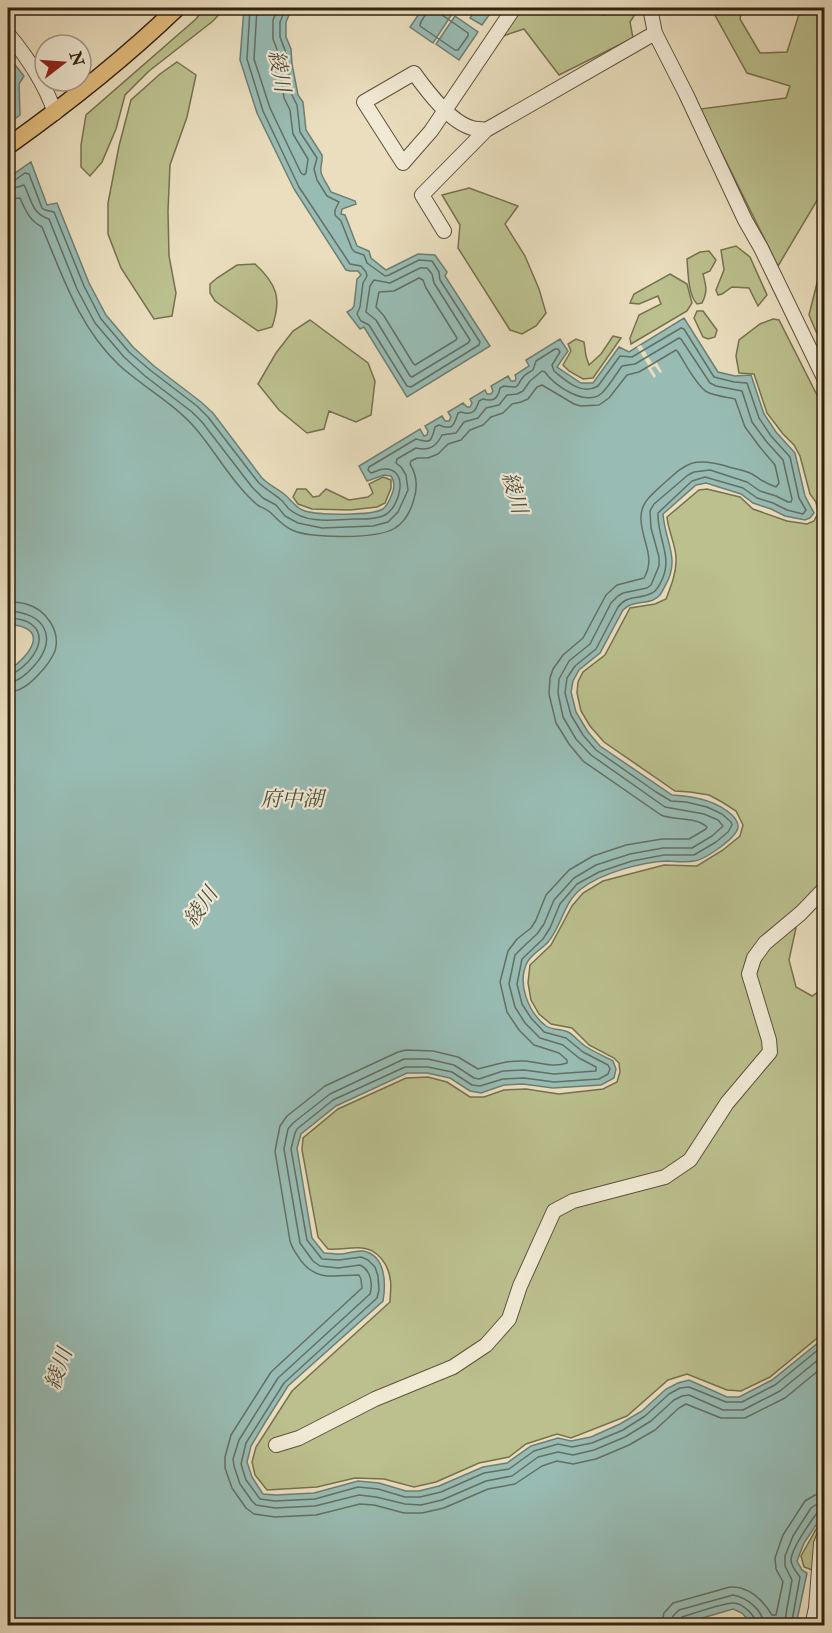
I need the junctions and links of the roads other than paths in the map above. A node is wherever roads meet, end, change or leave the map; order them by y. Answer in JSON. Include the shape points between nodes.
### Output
{"nodes":[{"id":1,"x":177,"y":8,"type":"edge"},
{"id":2,"x":514,"y":8,"type":"edge"},
{"id":3,"x":651,"y":8,"type":"edge"},
{"id":4,"x":655,"y":33,"type":"junction"},
{"id":5,"x":8,"y":34,"type":"edge"},
{"id":6,"x":445,"y":110,"type":"junction"},
{"id":7,"x":55,"y":113,"type":"junction"},
{"id":8,"x":486,"y":130,"type":"junction"},
{"id":9,"x":8,"y":146,"type":"edge"},
{"id":10,"x":444,"y":231,"type":"dead end"},
{"id":11,"x":825,"y":378,"type":"edge"},
{"id":12,"x":825,"y":889,"type":"edge"},
{"id":13,"x":276,"y":1445,"type":"dead end"},
{"id":14,"x":825,"y":1536,"type":"edge"},
{"id":15,"x":812,"y":1626,"type":"edge"}],
"edges":[{"from":1,"to":7,"type":"main road"},
{"from":2,"to":6,"type":"street"},
{"from":3,"to":4,"type":"street"},
{"from":4,"to":8,"type":"street"},
{"from":4,"to":11,"type":"street"},
{"from":5,"to":7,"type":"street","via":[[28,59]]},
{"from":6,"to":6,"type":"street","via":[[403,163],[364,102],[414,73]]},
{"from":6,"to":8,"type":"street","via":[[470,128]]},
{"from":7,"to":9,"type":"main road"},
{"from":8,"to":10,"type":"street","via":[[422,195]]},
{"from":12,"to":13,"type":"street","via":[[765,943],[754,958],[749,974],[770,1052],[728,1103],[690,1160],[665,1177],[573,1201],[555,1211],[509,1319],[486,1345],[453,1367]]},
{"from":14,"to":15,"type":"street"}]}
